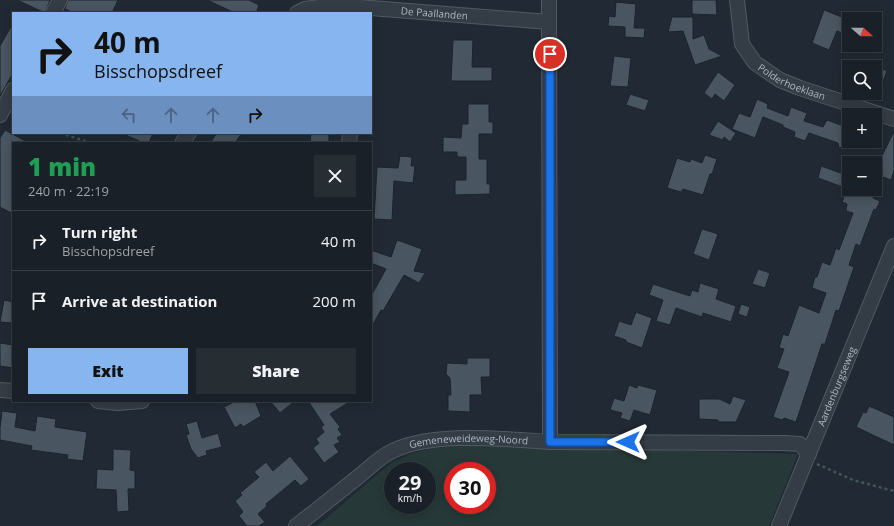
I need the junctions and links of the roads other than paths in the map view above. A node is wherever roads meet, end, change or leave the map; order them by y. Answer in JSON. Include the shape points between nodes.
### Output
{"nodes":[{"id":1,"x":60,"y":0,"type":"edge"},
{"id":2,"x":549,"y":0,"type":"edge"},
{"id":3,"x":737,"y":0,"type":"edge"},
{"id":4,"x":358,"y":10,"type":"edge"},
{"id":5,"x":54,"y":12,"type":"edge"},
{"id":6,"x":299,"y":12,"type":"edge"},
{"id":7,"x":549,"y":22,"type":"junction"},
{"id":8,"x":12,"y":92,"type":"edge"},
{"id":9,"x":0,"y":115,"type":"edge"},
{"id":10,"x":894,"y":119,"type":"edge"},
{"id":11,"x":894,"y":246,"type":"edge"},
{"id":12,"x":0,"y":390,"type":"edge"},
{"id":13,"x":12,"y":391,"type":"edge"},
{"id":14,"x":550,"y":442,"type":"junction"},
{"id":15,"x":808,"y":454,"type":"junction"},
{"id":16,"x":296,"y":526,"type":"edge"},
{"id":17,"x":779,"y":526,"type":"edge"}],
"edges":[{"from":1,"to":5,"type":"street"},
{"from":2,"to":7,"type":"street"},
{"from":3,"to":10,"type":"street","name":"Polderhoeklaan","via":[[742,44],[755,63],[780,80]]},
{"from":4,"to":6,"type":"street","name":"De Paallanden","via":[[333,5]]},
{"from":4,"to":7,"type":"street","name":"De Paallanden"},
{"from":7,"to":14,"type":"street"},
{"from":8,"to":9,"type":"street"},
{"from":11,"to":15,"type":"street","name":"Aardenburgseweg"},
{"from":12,"to":13,"type":"street"},
{"from":14,"to":15,"type":"street","name":"Gemeneweideweg-Noord","via":[[784,443],[800,444]]},
{"from":14,"to":16,"type":"street","name":"Gemeneweideweg-Noord","via":[[446,438],[406,447],[388,454]]},
{"from":15,"to":17,"type":"street","name":"Aardenburgseweg"}]}
